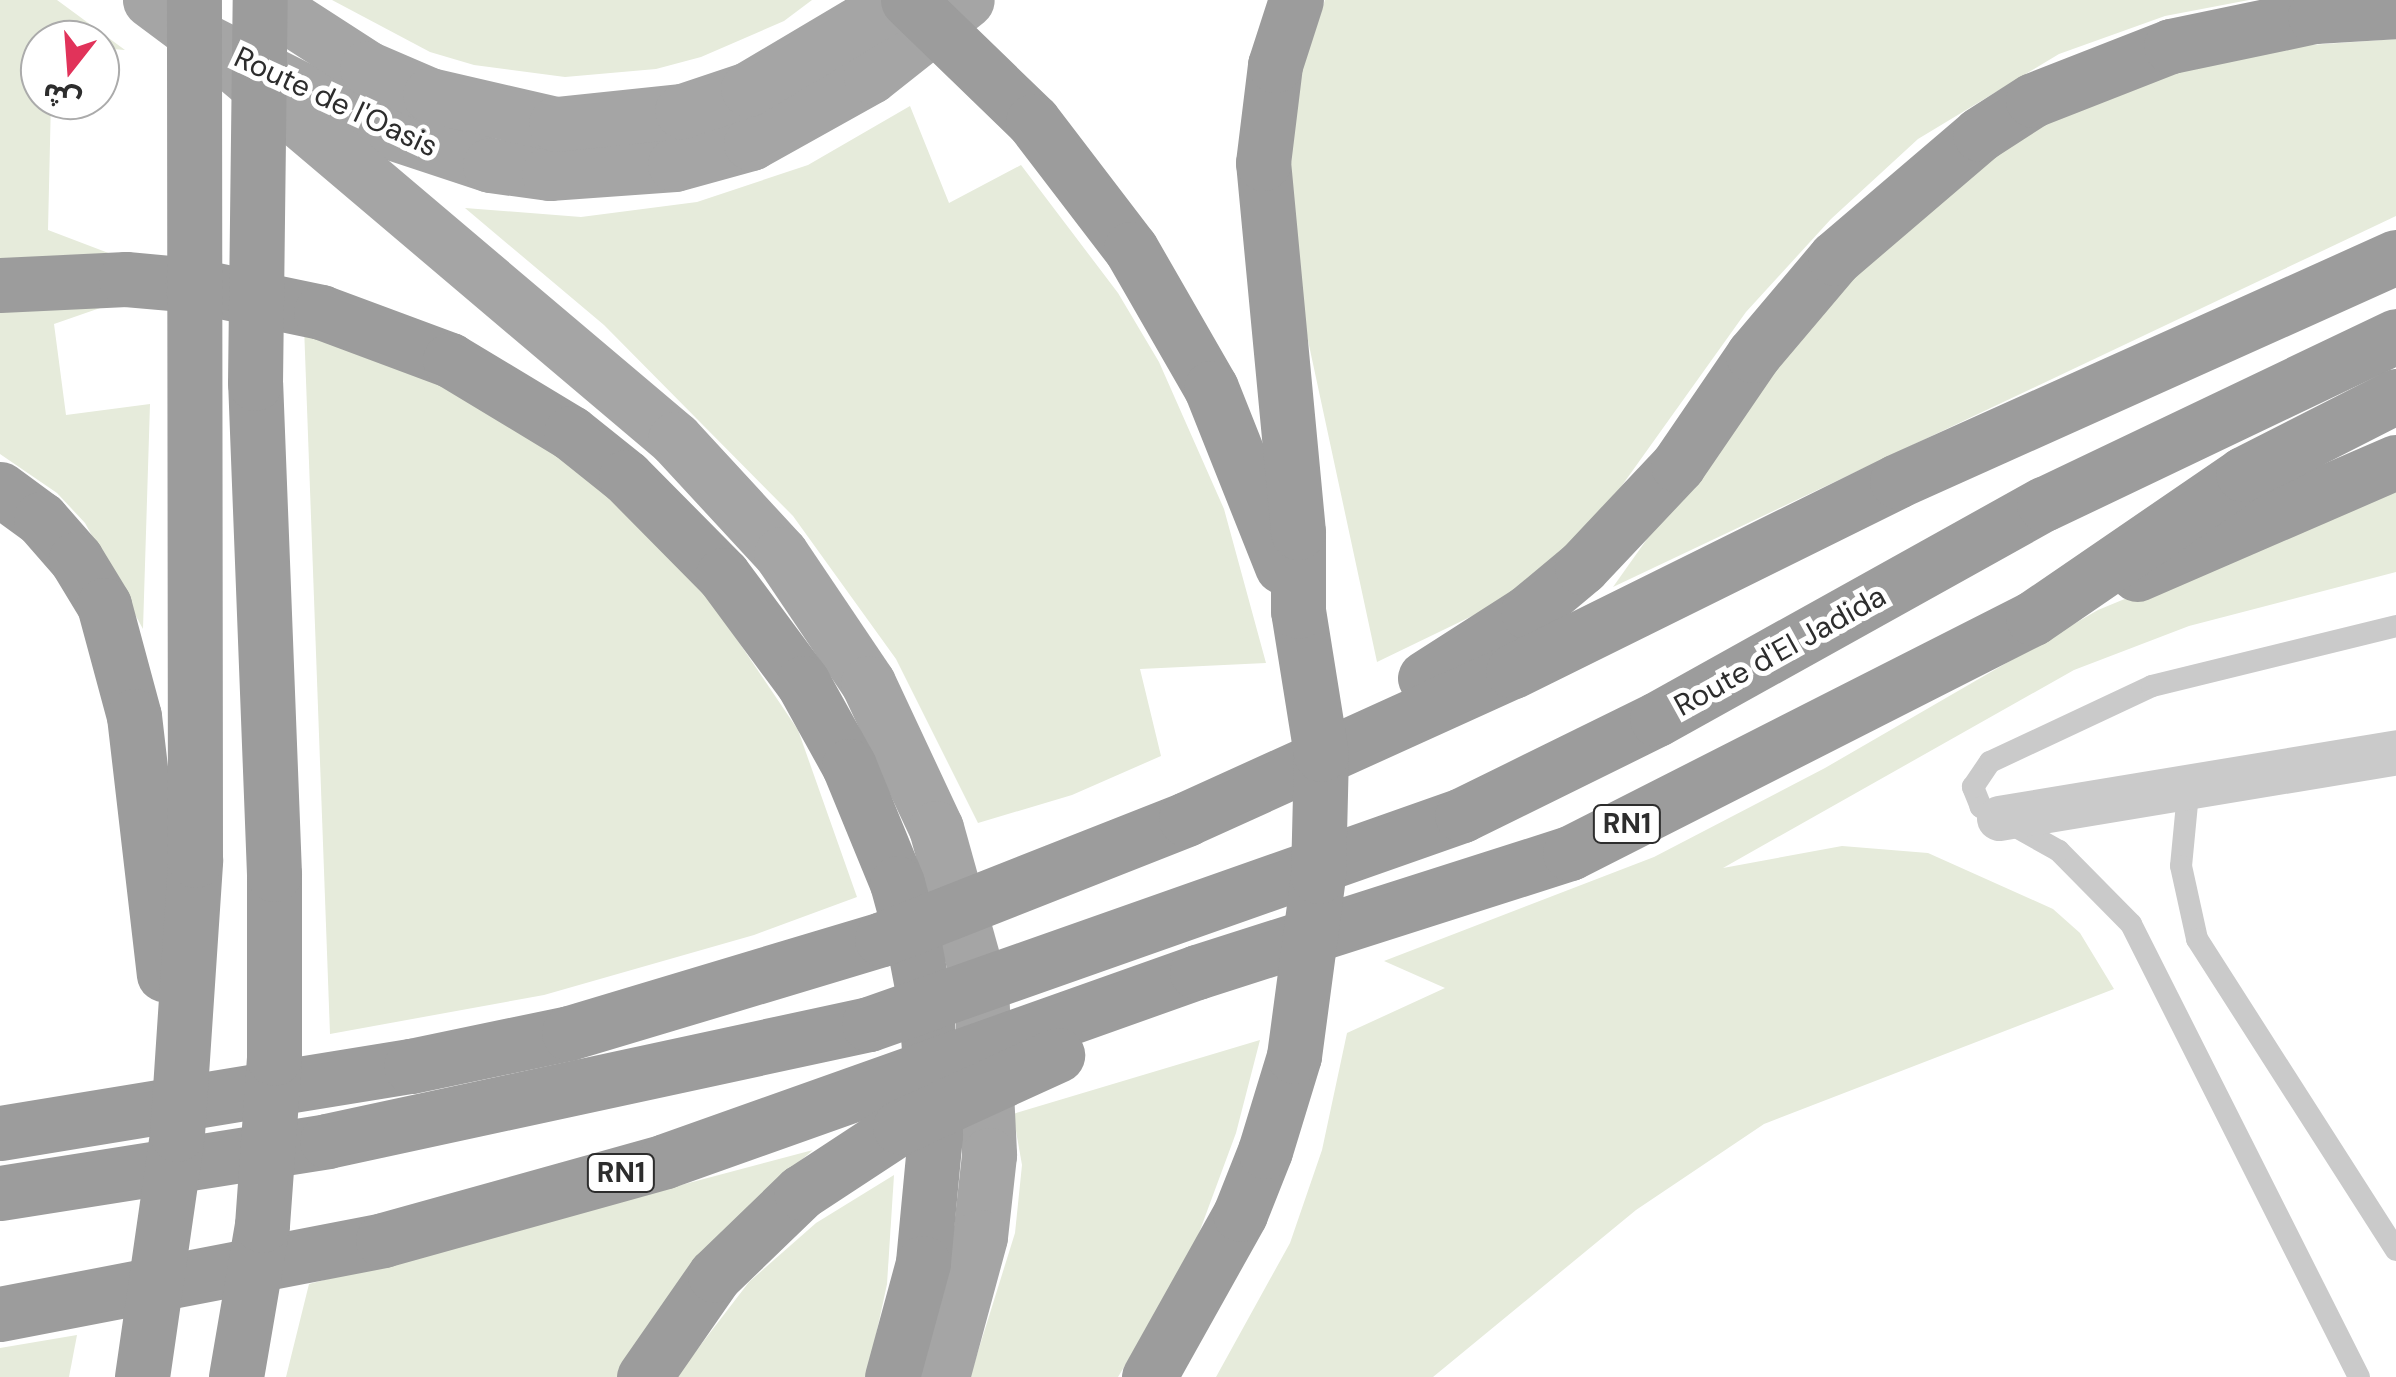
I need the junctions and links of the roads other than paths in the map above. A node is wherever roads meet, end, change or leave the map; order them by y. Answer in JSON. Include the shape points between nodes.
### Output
{"nodes":[{"id":1,"x":150,"y":0,"type":"edge"},
{"id":2,"x":261,"y":0,"type":"edge"},
{"id":3,"x":898,"y":0,"type":"edge"},
{"id":4,"x":908,"y":0,"type":"edge"},
{"id":5,"x":968,"y":0,"type":"edge"},
{"id":6,"x":1296,"y":0,"type":"edge"},
{"id":7,"x":2396,"y":11,"type":"edge"},
{"id":8,"x":200,"y":20,"type":"edge"},
{"id":9,"x":2396,"y":257,"type":"edge"},
{"id":10,"x":0,"y":284,"type":"edge"},
{"id":11,"x":2396,"y":336,"type":"edge"},
{"id":12,"x":2396,"y":396,"type":"edge"},
{"id":13,"x":2396,"y":462,"type":"edge"},
{"id":14,"x":0,"y":489,"type":"edge"},
{"id":15,"x":1298,"y":611,"type":"junction"},
{"id":16,"x":2032,"y":618,"type":"junction"},
{"id":17,"x":2396,"y":626,"type":"edge"},
{"id":18,"x":2396,"y":752,"type":"edge"},
{"id":19,"x":2189,"y":784,"type":"junction"},
{"id":20,"x":1999,"y":818,"type":"junction"},
{"id":21,"x":1186,"y":819,"type":"junction"},
{"id":22,"x":1197,"y":972,"type":"junction"},
{"id":23,"x":182,"y":1055,"type":"junction"},
{"id":24,"x":0,"y":1134,"type":"edge"},
{"id":25,"x":0,"y":1193,"type":"edge"},
{"id":26,"x":2396,"y":1250,"type":"edge"},
{"id":27,"x":0,"y":1314,"type":"edge"},
{"id":28,"x":935,"y":1324,"type":"junction"},
{"id":29,"x":143,"y":1375,"type":"edge"},
{"id":30,"x":236,"y":1377,"type":"edge"},
{"id":31,"x":644,"y":1377,"type":"edge"},
{"id":32,"x":892,"y":1377,"type":"edge"},
{"id":33,"x":942,"y":1377,"type":"edge"},
{"id":34,"x":1148,"y":1377,"type":"edge"},
{"id":35,"x":2359,"y":1377,"type":"edge"}],
"edges":[{"from":1,"to":8,"type":"main road","name":"Route de l'Oasis"},
{"from":2,"to":3,"type":"main road","name":"Route de l'Oasis","via":[[368,68],[430,96],[556,124],[682,111],[748,89]]},
{"from":2,"to":30,"type":"highway","via":[[254,383],[274,874],[274,1058],[262,1226]]},
{"from":4,"to":15,"type":"highway","via":[[1033,121],[1085,183],[1173,316],[1243,460]]},
{"from":5,"to":8,"type":"main road","name":"Route de l'Oasis","via":[[808,117],[751,143],[612,172],[549,173],[432,150]]},
{"from":6,"to":15,"type":"highway","via":[[1275,65],[1263,163],[1297,516]]},
{"from":7,"to":21,"type":"highway","via":[[2296,19],[2170,46],[2033,100],[1980,134],[1834,258],[1753,356],[1678,465],[1582,568],[1470,652],[1296,748]]},
{"from":8,"to":23,"type":"highway","via":[[190,380],[196,805]]},
{"from":8,"to":28,"type":"main road","via":[[618,387],[730,494],[827,616],[904,752],[963,907],[989,1071],[990,1154]]},
{"from":9,"to":21,"type":"highway","via":[[1896,481],[1512,671]]},
{"from":10,"to":28,"type":"highway","via":[[126,280],[257,296],[384,333],[512,394],[626,476],[723,575],[803,683],[849,766],[897,883],[928,1024]]},
{"from":11,"to":25,"type":"highway","name":"Route d'El Jadida","number":"RN1","via":[[2044,504],[1554,774],[1462,814],[869,1024],[364,1134]]},
{"from":12,"to":16,"type":"highway","number":"RN1","via":[[2243,474]]},
{"from":13,"to":16,"type":"highway"},
{"from":14,"to":23,"type":"highway","via":[[40,519],[76,559],[104,605],[134,716],[166,991]]},
{"from":15,"to":34,"type":"highway","via":[[1320,754],[1318,876],[1294,1056],[1240,1214]]},
{"from":16,"to":22,"type":"highway","number":"RN1","via":[[1570,853]]},
{"from":17,"to":20,"type":"lane","via":[[2214,666],[2092,711],[1981,768],[1975,798]]},
{"from":18,"to":19,"type":"street"},
{"from":19,"to":20,"type":"street"},
{"from":19,"to":26,"type":"lane","via":[[2180,866],[2197,939]]},
{"from":20,"to":35,"type":"lane","via":[[2086,872],[2131,924]]},
{"from":21,"to":24,"type":"highway","via":[[882,939],[569,1033]]},
{"from":22,"to":27,"type":"highway","number":"RN1","via":[[665,1161],[383,1240]]},
{"from":22,"to":31,"type":"highway","via":[[1056,1056],[900,1127],[814,1183],[716,1275]]},
{"from":23,"to":29,"type":"highway","via":[[168,1214]]},
{"from":28,"to":32,"type":"highway"},
{"from":28,"to":33,"type":"main road"}]}
